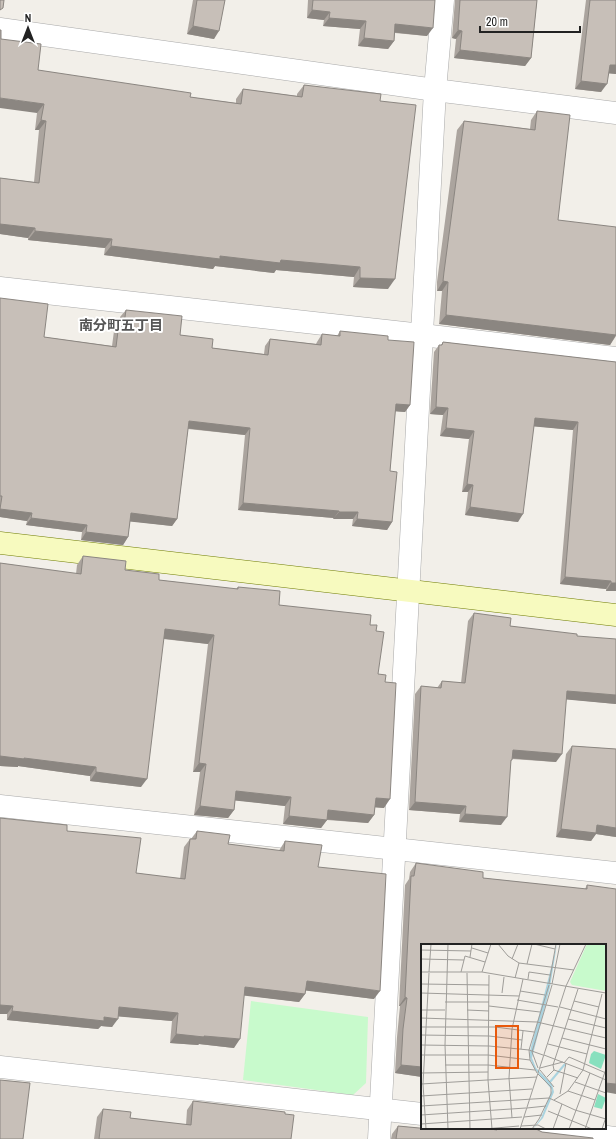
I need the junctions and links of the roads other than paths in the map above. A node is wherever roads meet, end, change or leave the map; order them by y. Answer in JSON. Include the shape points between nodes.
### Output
{"nodes":[{"id":1,"x":443,"y":0,"type":"edge"},
{"id":2,"x":0,"y":29,"type":"edge"},
{"id":3,"x":435,"y":90,"type":"junction"},
{"id":4,"x":616,"y":113,"type":"edge"},
{"id":5,"x":0,"y":288,"type":"edge"},
{"id":6,"x":422,"y":335,"type":"junction"},
{"id":7,"x":616,"y":358,"type":"edge"},
{"id":8,"x":0,"y":544,"type":"edge"},
{"id":9,"x":408,"y":590,"type":"junction"},
{"id":10,"x":616,"y":615,"type":"edge"},
{"id":11,"x":0,"y":806,"type":"edge"},
{"id":12,"x":394,"y":848,"type":"junction"},
{"id":13,"x":616,"y":873,"type":"edge"},
{"id":14,"x":0,"y":1066,"type":"edge"},
{"id":15,"x":380,"y":1109,"type":"junction"},
{"id":16,"x":421,"y":1114,"type":"edge"},
{"id":17,"x":545,"y":1129,"type":"edge"},
{"id":18,"x":616,"y":1138,"type":"edge"},
{"id":19,"x":378,"y":1139,"type":"edge"}],
"edges":[{"from":1,"to":3,"type":"street"},
{"from":2,"to":3,"type":"street"},
{"from":3,"to":4,"type":"street"},
{"from":3,"to":6,"type":"street"},
{"from":5,"to":6,"type":"street"},
{"from":6,"to":7,"type":"street"},
{"from":6,"to":9,"type":"street"},
{"from":8,"to":9,"type":"street"},
{"from":9,"to":10,"type":"street"},
{"from":9,"to":12,"type":"street"},
{"from":11,"to":12,"type":"street"},
{"from":12,"to":13,"type":"street"},
{"from":12,"to":15,"type":"street"},
{"from":14,"to":15,"type":"street"},
{"from":15,"to":16,"type":"street"},
{"from":15,"to":19,"type":"street"},
{"from":17,"to":18,"type":"street"}]}
